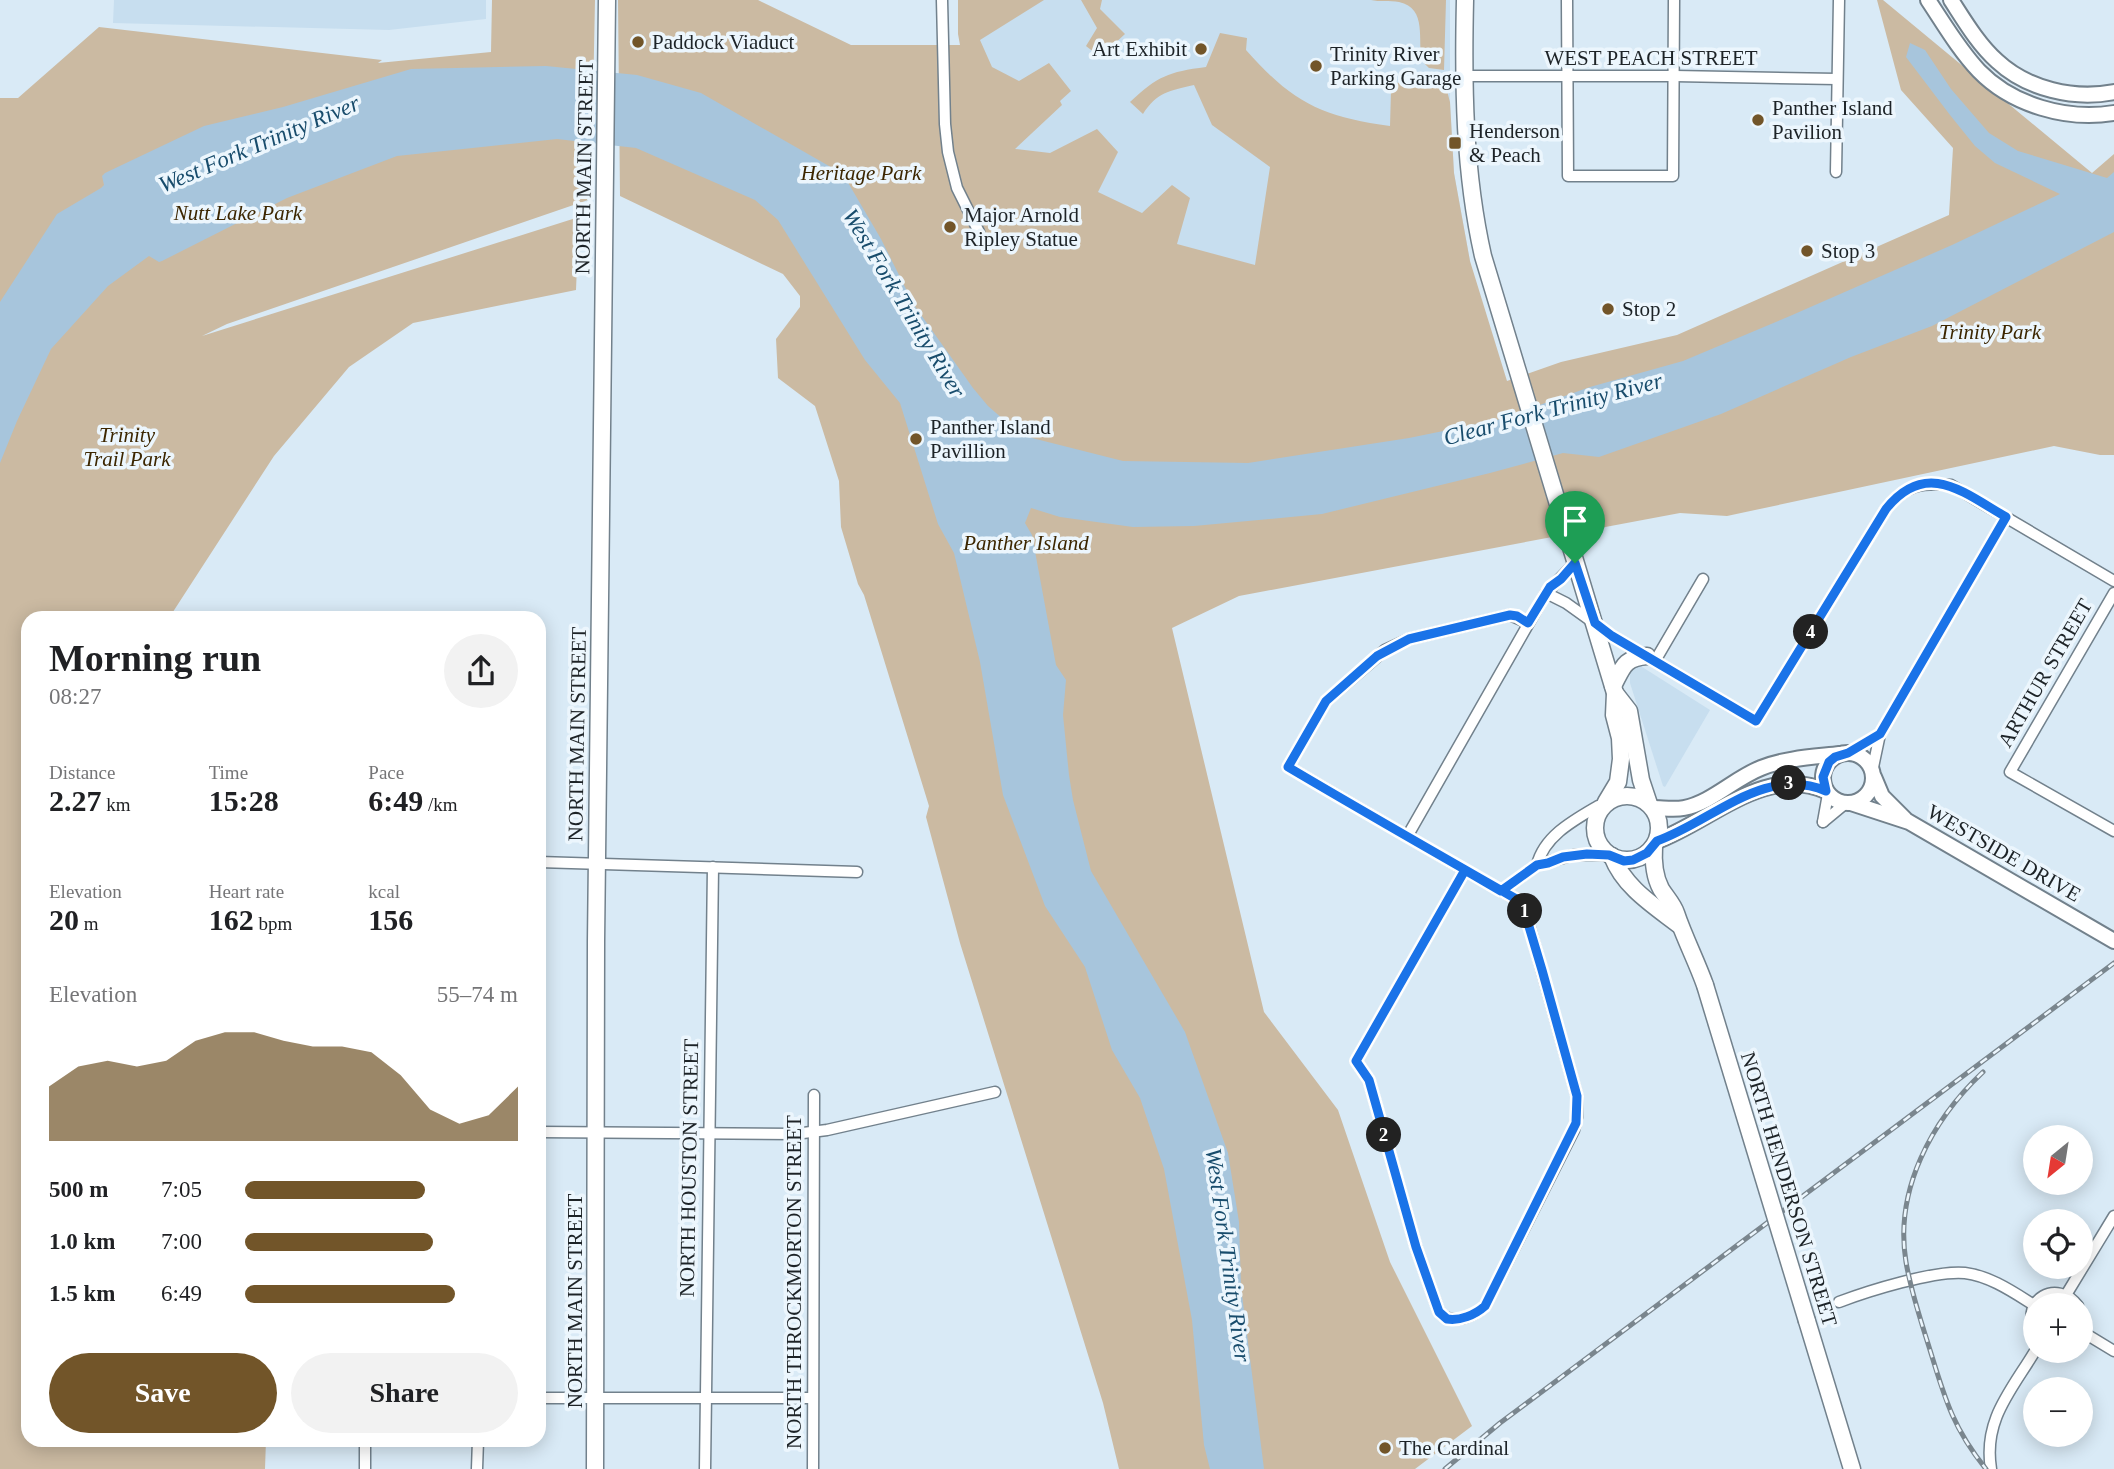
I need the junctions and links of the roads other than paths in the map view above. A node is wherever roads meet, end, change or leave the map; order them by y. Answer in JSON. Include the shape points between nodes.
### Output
{"nodes":[{"id":1,"x":607,"y":0,"type":"edge"},
{"id":2,"x":942,"y":0,"type":"edge"},
{"id":3,"x":1465,"y":0,"type":"edge"},
{"id":4,"x":1567,"y":0,"type":"edge"},
{"id":5,"x":1674,"y":0,"type":"edge"},
{"id":6,"x":1839,"y":0,"type":"edge"},
{"id":7,"x":1928,"y":0,"type":"edge"},
{"id":8,"x":1951,"y":0,"type":"edge"},
{"id":9,"x":1464,"y":76,"type":"junction"},
{"id":10,"x":1675,"y":76,"type":"junction"},
{"id":11,"x":1568,"y":77,"type":"junction"},
{"id":12,"x":1837,"y":79,"type":"junction"},
{"id":13,"x":2114,"y":92,"type":"edge"},
{"id":14,"x":2114,"y":113,"type":"edge"},
{"id":15,"x":1836,"y":172,"type":"dead end"},
{"id":16,"x":979,"y":232,"type":"dead end"},
{"id":17,"x":2006,"y":517,"type":"junction"},
{"id":18,"x":1575,"y":563,"type":"junction"},
{"id":19,"x":1703,"y":579,"type":"dead end"},
{"id":20,"x":2114,"y":581,"type":"edge"},
{"id":21,"x":1546,"y":593,"type":"junction"},
{"id":22,"x":2114,"y":593,"type":"edge"},
{"id":23,"x":1528,"y":623,"type":"junction"},
{"id":24,"x":1595,"y":623,"type":"junction"},
{"id":25,"x":1651,"y":659,"type":"junction"},
{"id":26,"x":1614,"y":690,"type":"junction"},
{"id":27,"x":1880,"y":734,"type":"junction"},
{"id":28,"x":1844,"y":754,"type":"junction"},
{"id":29,"x":1873,"y":774,"type":"junction"},
{"id":30,"x":1827,"y":792,"type":"junction"},
{"id":31,"x":1848,"y":803,"type":"junction"},
{"id":32,"x":1605,"y":804,"type":"junction"},
{"id":33,"x":1651,"y":806,"type":"junction"},
{"id":34,"x":1909,"y":822,"type":"junction"},
{"id":35,"x":2114,"y":831,"type":"edge"},
{"id":36,"x":1408,"y":835,"type":"junction"},
{"id":37,"x":1656,"y":844,"type":"junction"},
{"id":38,"x":1610,"y":855,"type":"junction"},
{"id":39,"x":546,"y":862,"type":"edge"},
{"id":40,"x":597,"y":865,"type":"junction"},
{"id":41,"x":1537,"y":865,"type":"junction"},
{"id":42,"x":713,"y":867,"type":"junction"},
{"id":43,"x":1465,"y":870,"type":"junction"},
{"id":44,"x":857,"y":872,"type":"dead end"},
{"id":45,"x":1501,"y":891,"type":"junction"},
{"id":46,"x":1678,"y":925,"type":"junction"},
{"id":47,"x":2114,"y":941,"type":"edge"},
{"id":48,"x":995,"y":1092,"type":"dead end"},
{"id":49,"x":814,"y":1095,"type":"dead end"},
{"id":50,"x":546,"y":1132,"type":"edge"},
{"id":51,"x":813,"y":1132,"type":"junction"},
{"id":52,"x":596,"y":1133,"type":"junction"},
{"id":53,"x":709,"y":1133,"type":"junction"},
{"id":54,"x":2114,"y":1216,"type":"edge"},
{"id":55,"x":2067,"y":1293,"type":"edge"},
{"id":56,"x":2023,"y":1299,"type":"edge"},
{"id":57,"x":1839,"y":1302,"type":"dead end"},
{"id":58,"x":2093,"y":1338,"type":"edge"},
{"id":59,"x":2114,"y":1351,"type":"edge"},
{"id":60,"x":2028,"y":1363,"type":"edge"},
{"id":61,"x":546,"y":1398,"type":"edge"},
{"id":62,"x":597,"y":1398,"type":"junction"},
{"id":63,"x":705,"y":1398,"type":"junction"},
{"id":64,"x":812,"y":1398,"type":"junction"},
{"id":65,"x":365,"y":1447,"type":"edge"},
{"id":66,"x":478,"y":1447,"type":"edge"},
{"id":67,"x":365,"y":1469,"type":"edge"},
{"id":68,"x":477,"y":1469,"type":"edge"},
{"id":69,"x":595,"y":1469,"type":"edge"},
{"id":70,"x":705,"y":1469,"type":"edge"},
{"id":71,"x":813,"y":1469,"type":"edge"},
{"id":72,"x":1852,"y":1469,"type":"edge"},
{"id":73,"x":1993,"y":1469,"type":"edge"}],
"edges":[{"from":1,"to":40,"type":"main road","name":"NORTH MAIN STREET"},
{"from":2,"to":16,"type":"street","via":[[948,152],[957,188]]},
{"from":3,"to":9,"type":"main road"},
{"from":4,"to":11,"type":"street"},
{"from":5,"to":10,"type":"street"},
{"from":6,"to":12,"type":"street"},
{"from":7,"to":14,"type":"main road","via":[[1969,59],[2004,90],[2053,110],[2080,115]]},
{"from":8,"to":13,"type":"main road","via":[[1984,48],[2022,78],[2047,89],[2089,96]]},
{"from":9,"to":11,"type":"street","name":"WEST PEACH STREET"},
{"from":9,"to":18,"type":"main road","via":[[1472,201],[1483,256]]},
{"from":10,"to":11,"type":"street","name":"WEST PEACH STREET"},
{"from":10,"to":11,"type":"street","via":[[1673,176],[1568,176]]},
{"from":10,"to":12,"type":"street","name":"WEST PEACH STREET"},
{"from":12,"to":15,"type":"street"},
{"from":17,"to":20,"type":"street"},
{"from":17,"to":25,"type":"street","via":[[1951,485],[1931,483],[1901,493],[1886,509],[1756,721]]},
{"from":17,"to":27,"type":"street"},
{"from":18,"to":21,"type":"street"},
{"from":18,"to":24,"type":"main road"},
{"from":19,"to":25,"type":"street"},
{"from":21,"to":23,"type":"street"},
{"from":21,"to":24,"type":"street"},
{"from":22,"to":35,"type":"street","name":"ARTHUR STREET","via":[[2010,772]]},
{"from":23,"to":36,"type":"street"},
{"from":23,"to":36,"type":"street","via":[[1510,615],[1409,639],[1385,650],[1326,701],[1288,767]]},
{"from":24,"to":25,"type":"street"},
{"from":24,"to":26,"type":"main road"},
{"from":25,"to":26,"type":"main road","via":[[1628,661]]},
{"from":26,"to":32,"type":"main road","via":[[1622,760],[1618,782]]},
{"from":26,"to":33,"type":"main road","via":[[1629,711]]},
{"from":27,"to":28,"type":"street"},
{"from":27,"to":29,"type":"street"},
{"from":28,"to":29,"type":"main road","via":[[1863,758]]},
{"from":28,"to":30,"type":"main road","via":[[1824,769]]},
{"from":28,"to":33,"type":"main road","via":[[1759,768],[1692,806]]},
{"from":29,"to":31,"type":"main road","via":[[1867,795]]},
{"from":29,"to":34,"type":"main road","name":"WESTSIDE DRIVE","via":[[1882,796]]},
{"from":30,"to":31,"type":"main road"},
{"from":30,"to":31,"type":"street","via":[[1823,822]]},
{"from":30,"to":37,"type":"main road","via":[[1807,784],[1767,787]]},
{"from":31,"to":34,"type":"main road","name":"WESTSIDE DRIVE"},
{"from":32,"to":33,"type":"main road","via":[[1634,796]]},
{"from":32,"to":38,"type":"main road","via":[[1597,815],[1596,837]]},
{"from":32,"to":41,"type":"street","via":[[1563,828],[1540,854]]},
{"from":33,"to":37,"type":"main road","via":[[1659,826]]},
{"from":34,"to":47,"type":"main road","name":"WESTSIDE DRIVE"},
{"from":36,"to":43,"type":"street"},
{"from":37,"to":38,"type":"main road","via":[[1633,860]]},
{"from":37,"to":46,"type":"main road","name":"NORTH HENDERSON STREET","via":[[1657,880]]},
{"from":38,"to":41,"type":"street","via":[[1574,855]]},
{"from":38,"to":46,"type":"main road","name":"NORTH HENDERSON STREET","via":[[1631,887]]},
{"from":39,"to":40,"type":"street"},
{"from":40,"to":42,"type":"street"},
{"from":40,"to":52,"type":"main road","name":"NORTH MAIN STREET"},
{"from":41,"to":45,"type":"street"},
{"from":42,"to":44,"type":"street"},
{"from":42,"to":53,"type":"street","name":"NORTH HOUSTON STREET"},
{"from":43,"to":45,"type":"street"},
{"from":43,"to":45,"type":"street","via":[[1356,1061],[1369,1080],[1439,1312],[1453,1320],[1485,1306],[1576,1123],[1577,1096],[1524,907]]},
{"from":46,"to":72,"type":"main road","name":"NORTH HENDERSON STREET","bridge":true,"via":[[1705,985]]},
{"from":48,"to":51,"type":"street"},
{"from":49,"to":51,"type":"street","name":"NORTH THROCKMORTON STREET"},
{"from":50,"to":52,"type":"street"},
{"from":51,"to":53,"type":"street"},
{"from":51,"to":64,"type":"street","name":"NORTH THROCKMORTON STREET"},
{"from":52,"to":53,"type":"street"},
{"from":52,"to":62,"type":"main road","name":"NORTH MAIN STREET"},
{"from":53,"to":63,"type":"street","name":"NORTH HOUSTON STREET"},
{"from":54,"to":55,"type":"street"},
{"from":56,"to":57,"type":"street","via":[[1993,1282],[1952,1273]]},
{"from":58,"to":59,"type":"street"},
{"from":60,"to":73,"type":"street","via":[[1994,1419],[1989,1440]]},
{"from":61,"to":62,"type":"street"},
{"from":62,"to":63,"type":"street"},
{"from":62,"to":69,"type":"main road","name":"NORTH MAIN STREET"},
{"from":63,"to":64,"type":"street"},
{"from":63,"to":70,"type":"street","name":"NORTH HOUSTON STREET"},
{"from":64,"to":71,"type":"street","name":"NORTH THROCKMORTON STREET"},
{"from":65,"to":67,"type":"street"},
{"from":66,"to":68,"type":"street"}]}
